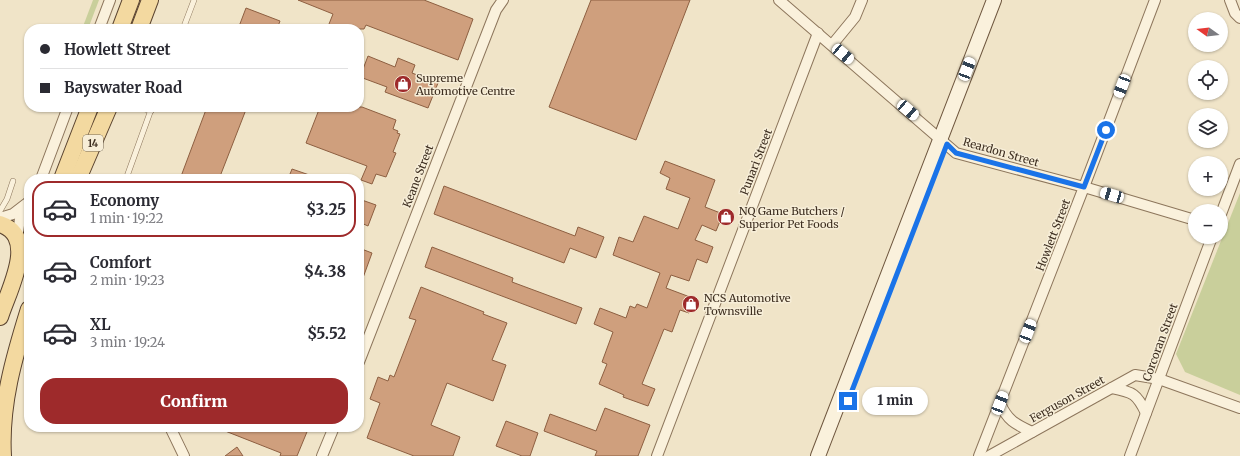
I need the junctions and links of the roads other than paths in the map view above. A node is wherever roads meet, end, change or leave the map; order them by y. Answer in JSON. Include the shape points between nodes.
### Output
{"nodes":[{"id":1,"x":110,"y":0,"type":"edge"},
{"id":2,"x":131,"y":0,"type":"edge"},
{"id":3,"x":150,"y":0,"type":"edge"},
{"id":4,"x":194,"y":0,"type":"edge"},
{"id":5,"x":503,"y":0,"type":"edge"},
{"id":6,"x":779,"y":0,"type":"edge"},
{"id":7,"x":862,"y":0,"type":"edge"},
{"id":8,"x":994,"y":0,"type":"edge"},
{"id":9,"x":1003,"y":0,"type":"edge"},
{"id":10,"x":1155,"y":0,"type":"edge"},
{"id":11,"x":1230,"y":0,"type":"edge"},
{"id":12,"x":1240,"y":18,"type":"edge"},
{"id":13,"x":101,"y":24,"type":"edge"},
{"id":14,"x":122,"y":24,"type":"edge"},
{"id":15,"x":141,"y":24,"type":"edge"},
{"id":16,"x":185,"y":24,"type":"edge"},
{"id":17,"x":818,"y":33,"type":"junction"},
{"id":18,"x":832,"y":45,"type":"junction"},
{"id":19,"x":66,"y":112,"type":"edge"},
{"id":20,"x":88,"y":112,"type":"edge"},
{"id":21,"x":107,"y":112,"type":"edge"},
{"id":22,"x":151,"y":112,"type":"edge"},
{"id":23,"x":944,"y":141,"type":"junction"},
{"id":24,"x":1240,"y":164,"type":"edge"},
{"id":25,"x":43,"y":174,"type":"edge"},
{"id":26,"x":64,"y":174,"type":"edge"},
{"id":27,"x":80,"y":174,"type":"edge"},
{"id":28,"x":128,"y":174,"type":"edge"},
{"id":29,"x":13,"y":181,"type":"dead end"},
{"id":30,"x":1084,"y":187,"type":"junction"},
{"id":31,"x":1225,"y":204,"type":"edge"},
{"id":32,"x":24,"y":205,"type":"edge"},
{"id":33,"x":0,"y":211,"type":"edge"},
{"id":34,"x":24,"y":211,"type":"edge"},
{"id":35,"x":0,"y":218,"type":"edge"},
{"id":36,"x":1188,"y":218,"type":"edge"},
{"id":37,"x":0,"y":224,"type":"edge"},
{"id":38,"x":17,"y":238,"type":"junction"},
{"id":39,"x":1209,"y":244,"type":"edge"},
{"id":40,"x":24,"y":275,"type":"edge"},
{"id":41,"x":24,"y":308,"type":"edge"},
{"id":42,"x":0,"y":317,"type":"edge"},
{"id":43,"x":24,"y":325,"type":"edge"},
{"id":44,"x":0,"y":328,"type":"edge"},
{"id":45,"x":364,"y":349,"type":"edge"},
{"id":46,"x":0,"y":364,"type":"edge"},
{"id":47,"x":1159,"y":378,"type":"junction"},
{"id":48,"x":1112,"y":388,"type":"junction"},
{"id":49,"x":1000,"y":403,"type":"junction"},
{"id":50,"x":1240,"y":408,"type":"edge"},
{"id":51,"x":1146,"y":413,"type":"junction"},
{"id":52,"x":172,"y":432,"type":"edge"},
{"id":53,"x":332,"y":432,"type":"edge"},
{"id":54,"x":1032,"y":432,"type":"junction"},
{"id":55,"x":3,"y":456,"type":"edge"},
{"id":56,"x":184,"y":456,"type":"edge"},
{"id":57,"x":322,"y":456,"type":"edge"},
{"id":58,"x":657,"y":456,"type":"edge"},
{"id":59,"x":818,"y":456,"type":"edge"},
{"id":60,"x":828,"y":456,"type":"edge"},
{"id":61,"x":979,"y":456,"type":"edge"},
{"id":62,"x":989,"y":456,"type":"edge"},
{"id":63,"x":1130,"y":456,"type":"edge"}],
"edges":[{"from":1,"to":13,"type":"street"},
{"from":2,"to":14,"type":"main road"},
{"from":3,"to":15,"type":"main road"},
{"from":4,"to":16,"type":"lane"},
{"from":5,"to":45,"type":"street","name":"Keane Street","via":[[496,10]]},
{"from":6,"to":17,"type":"street","name":"Reardon Street"},
{"from":7,"to":18,"type":"street","via":[[855,17]]},
{"from":8,"to":23,"type":"main road"},
{"from":9,"to":23,"type":"main road"},
{"from":10,"to":30,"type":"street","name":"Howlett Street"},
{"from":11,"to":12,"type":"street"},
{"from":17,"to":18,"type":"street","name":"Reardon Street"},
{"from":17,"to":58,"type":"street","name":"Punari Street"},
{"from":18,"to":23,"type":"street","name":"Reardon Street"},
{"from":19,"to":25,"type":"street"},
{"from":20,"to":26,"type":"main road","number":"14"},
{"from":21,"to":27,"type":"main road","number":"14"},
{"from":22,"to":28,"type":"lane"},
{"from":23,"to":30,"type":"street","name":"Reardon Street","via":[[956,153]]},
{"from":23,"to":59,"type":"main road"},
{"from":23,"to":60,"type":"main road"},
{"from":24,"to":31,"type":"street"},
{"from":29,"to":33,"type":"lane"},
{"from":30,"to":36,"type":"street","name":"Reardon Street"},
{"from":30,"to":49,"type":"street","name":"Howlett Street"},
{"from":32,"to":35,"type":"street","via":[[13,214]]},
{"from":34,"to":38,"type":"street"},
{"from":37,"to":38,"type":"main road","via":[[11,230]]},
{"from":38,"to":42,"type":"main road","via":[[19,263]]},
{"from":39,"to":47,"type":"street","name":"Corcoran Street"},
{"from":40,"to":44,"type":"main road"},
{"from":41,"to":46,"type":"main road"},
{"from":43,"to":55,"type":"main road","via":[[4,399]]},
{"from":47,"to":48,"type":"street","name":"Ferguson Street","via":[[1135,375]]},
{"from":47,"to":50,"type":"street","name":"Ferguson Street"},
{"from":47,"to":51,"type":"street","name":"Corcoran Street"},
{"from":48,"to":51,"type":"street","via":[[1126,390],[1140,399]]},
{"from":48,"to":54,"type":"street","name":"Ferguson Street"},
{"from":49,"to":54,"type":"street","via":[[1004,413],[1014,424]]},
{"from":49,"to":61,"type":"street","name":"Howlett Street"},
{"from":51,"to":63,"type":"street","name":"Corcoran Street"},
{"from":52,"to":56,"type":"street"},
{"from":53,"to":57,"type":"street"},
{"from":54,"to":62,"type":"street","name":"Ferguson Street"}]}
